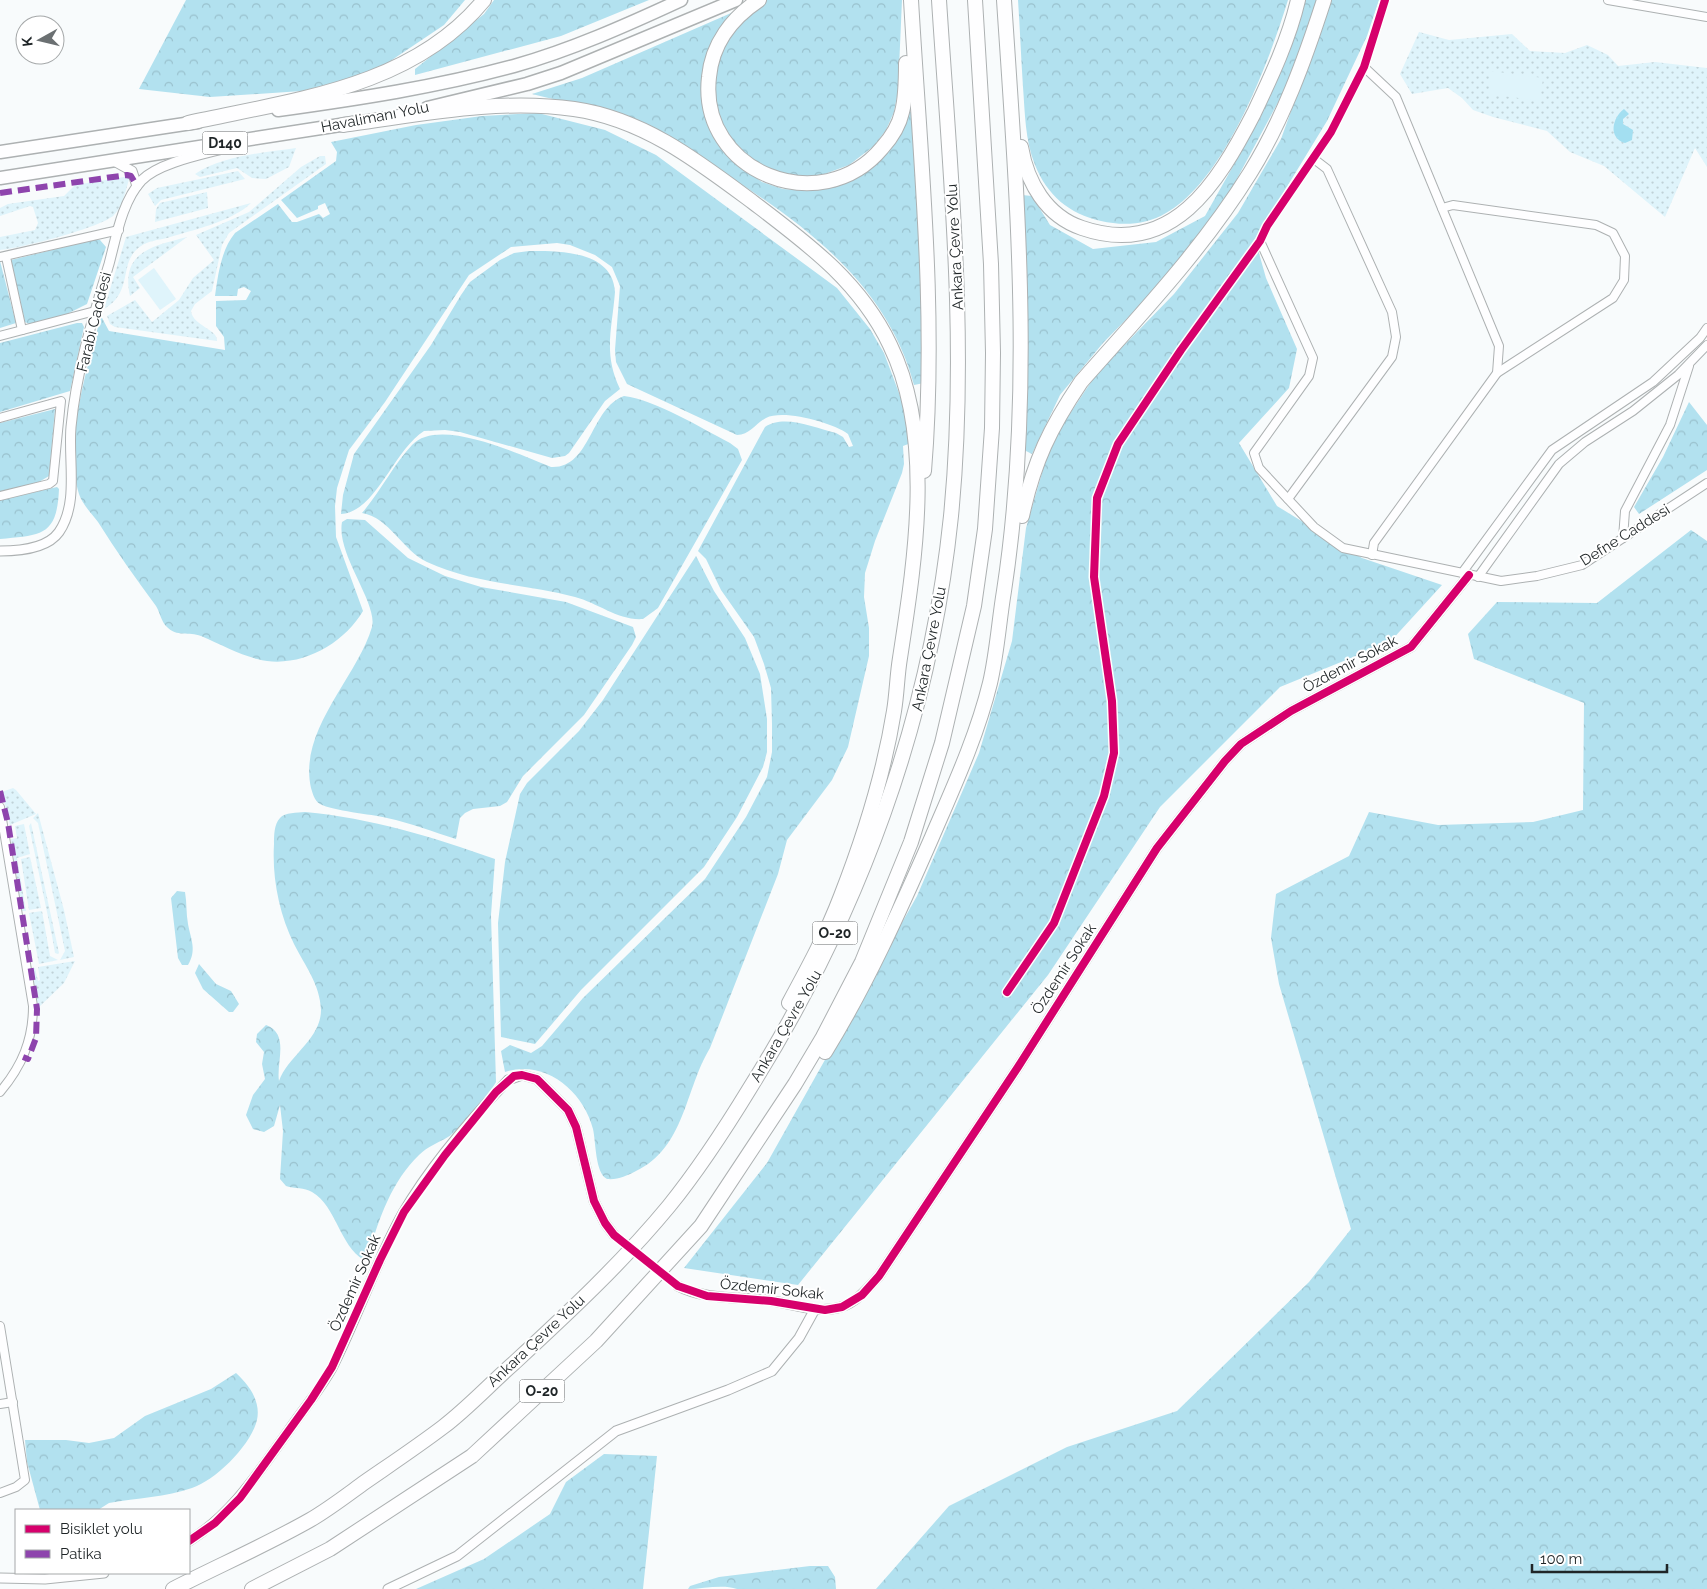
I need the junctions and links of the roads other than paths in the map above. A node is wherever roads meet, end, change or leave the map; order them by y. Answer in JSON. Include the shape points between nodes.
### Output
{"nodes":[{"id":1,"x":484,"y":0,"type":"edge"},
{"id":2,"x":681,"y":0,"type":"edge"},
{"id":3,"x":736,"y":0,"type":"edge"},
{"id":4,"x":759,"y":0,"type":"edge"},
{"id":5,"x":907,"y":0,"type":"edge"},
{"id":6,"x":911,"y":0,"type":"edge"},
{"id":7,"x":939,"y":0,"type":"edge"},
{"id":8,"x":974,"y":0,"type":"edge"},
{"id":9,"x":1004,"y":0,"type":"edge"},
{"id":10,"x":1298,"y":0,"type":"edge"},
{"id":11,"x":1324,"y":0,"type":"edge"},
{"id":12,"x":1385,"y":0,"type":"edge"},
{"id":13,"x":1608,"y":0,"type":"edge"},
{"id":14,"x":1706,"y":16,"type":"edge"},
{"id":15,"x":1007,"y":48,"type":"junction"},
{"id":16,"x":1364,"y":67,"type":"junction"},
{"id":17,"x":188,"y":123,"type":"junction"},
{"id":18,"x":343,"y":125,"type":"junction"},
{"id":19,"x":261,"y":138,"type":"junction"},
{"id":20,"x":0,"y":152,"type":"edge"},
{"id":21,"x":1314,"y":159,"type":"junction"},
{"id":22,"x":114,"y":160,"type":"junction"},
{"id":23,"x":0,"y":178,"type":"edge"},
{"id":24,"x":137,"y":186,"type":"junction"},
{"id":25,"x":1442,"y":208,"type":"junction"},
{"id":26,"x":119,"y":230,"type":"junction"},
{"id":27,"x":1260,"y":241,"type":"junction"},
{"id":28,"x":3,"y":257,"type":"edge"},
{"id":29,"x":95,"y":311,"type":"junction"},
{"id":30,"x":1707,"y":328,"type":"edge"},
{"id":31,"x":22,"y":330,"type":"junction"},
{"id":32,"x":0,"y":336,"type":"edge"},
{"id":33,"x":1707,"y":345,"type":"edge"},
{"id":34,"x":1690,"y":363,"type":"junction"},
{"id":35,"x":1497,"y":373,"type":"junction"},
{"id":36,"x":0,"y":418,"type":"edge"},
{"id":37,"x":1707,"y":483,"type":"edge"},
{"id":38,"x":0,"y":496,"type":"edge"},
{"id":39,"x":1288,"y":499,"type":"junction"},
{"id":40,"x":1623,"y":538,"type":"junction"},
{"id":41,"x":0,"y":551,"type":"edge"},
{"id":42,"x":1372,"y":554,"type":"junction"},
{"id":43,"x":912,"y":573,"type":"junction"},
{"id":44,"x":1470,"y":575,"type":"junction"},
{"id":45,"x":990,"y":681,"type":"junction"},
{"id":46,"x":0,"y":807,"type":"edge"},
{"id":47,"x":3,"y":834,"type":"edge"},
{"id":48,"x":1007,"y":992,"type":"dead end"},
{"id":49,"x":0,"y":1092,"type":"edge"},
{"id":50,"x":720,"y":1136,"type":"junction"},
{"id":51,"x":701,"y":1226,"type":"junction"},
{"id":52,"x":614,"y":1235,"type":"tunnel mouth"},
{"id":53,"x":678,"y":1286,"type":"tunnel mouth"},
{"id":54,"x":815,"y":1309,"type":"junction"},
{"id":55,"x":0,"y":1326,"type":"edge"},
{"id":56,"x":13,"y":1402,"type":"junction"},
{"id":57,"x":0,"y":1404,"type":"edge"},
{"id":58,"x":0,"y":1493,"type":"edge"},
{"id":59,"x":190,"y":1540,"type":"edge"},
{"id":60,"x":94,"y":1574,"type":"edge"},
{"id":61,"x":0,"y":1578,"type":"edge"},
{"id":62,"x":173,"y":1589,"type":"edge"},
{"id":63,"x":252,"y":1589,"type":"edge"},
{"id":64,"x":388,"y":1589,"type":"edge"}],
"edges":[{"from":1,"to":17,"type":"highway","via":[[450,34],[394,70],[332,91]]},
{"from":2,"to":17,"type":"highway","name":"Havalimanı Yolu","number":"D140","via":[[547,55],[491,72],[350,100]]},
{"from":3,"to":18,"type":"highway","name":"Havalimanı Yolu","number":"D140","via":[[591,62],[527,84]]},
{"from":4,"to":5,"type":"highway","via":[[734,20],[715,52],[708,85],[712,112],[723,139],[744,162],[776,179],[808,184],[835,180],[854,171],[872,159],[892,135],[904,100]]},
{"from":6,"to":43,"type":"highway","via":[[930,365],[924,481]]},
{"from":7,"to":50,"type":"highway","name":"Ankara Çevre Yolu","number":"O-20","via":[[957,267],[959,385],[951,520],[932,645],[906,748],[853,896],[817,972]]},
{"from":8,"to":51,"type":"highway","number":"O-20","via":[[991,264],[994,390],[980,565],[954,701],[914,833],[858,971],[795,1084]]},
{"from":9,"to":15,"type":"highway"},
{"from":10,"to":15,"type":"highway","via":[[1262,95],[1220,172],[1186,211],[1160,227],[1132,235],[1103,234],[1079,227],[1057,214],[1031,184],[1020,145]]},
{"from":11,"to":45,"type":"highway","via":[[1302,67],[1251,172],[1170,284],[1081,382],[1045,440],[1026,498]]},
{"from":12,"to":16,"type":"street"},
{"from":13,"to":14,"type":"street"},
{"from":15,"to":45,"type":"highway","via":[[1021,284],[1022,396],[1016,506]]},
{"from":16,"to":21,"type":"street"},
{"from":16,"to":25,"type":"street","via":[[1396,97]]},
{"from":17,"to":20,"type":"highway","name":"Havalimanı Yolu","number":"D140"},
{"from":18,"to":19,"type":"highway","name":"Havalimanı Yolu","number":"D140"},
{"from":18,"to":43,"type":"highway","via":[[499,106],[554,107],[596,114],[631,124],[667,141],[790,231],[831,264],[855,289],[883,331],[898,362],[912,414],[916,455]]},
{"from":19,"to":22,"type":"highway","name":"Havalimanı Yolu","number":"D140"},
{"from":19,"to":24,"type":"street","name":"Farabi Caddesi","via":[[163,167],[145,177]]},
{"from":21,"to":27,"type":"street"},
{"from":21,"to":39,"type":"street","via":[[1327,169],[1392,312],[1396,337],[1392,357]]},
{"from":22,"to":23,"type":"highway","name":"Havalimanı Yolu","number":"D140"},
{"from":22,"to":24,"type":"street","via":[[132,171]]},
{"from":24,"to":26,"type":"street","name":"Farabi Caddesi"},
{"from":25,"to":35,"type":"street","via":[[1499,346]]},
{"from":25,"to":35,"type":"street","via":[[1453,205],[1596,225],[1613,233],[1625,256],[1624,280],[1612,298]]},
{"from":26,"to":28,"type":"street"},
{"from":26,"to":29,"type":"street","name":"Farabi Caddesi"},
{"from":27,"to":39,"type":"street","name":"Defne Caddesi","via":[[1313,358],[1309,376],[1254,454],[1259,468]]},
{"from":27,"to":48,"type":"street","via":[[1180,350],[1118,444],[1096,498],[1094,577],[1112,701],[1114,753],[1104,796],[1054,923]]},
{"from":28,"to":31,"type":"street"},
{"from":29,"to":31,"type":"street"},
{"from":29,"to":41,"type":"street","name":"Farabi Caddesi","via":[[71,426],[70,497],[65,520],[54,538],[45,543],[21,550]]},
{"from":30,"to":44,"type":"street","via":[[1652,382],[1552,450]]},
{"from":31,"to":32,"type":"street"},
{"from":33,"to":34,"type":"street"},
{"from":34,"to":40,"type":"street","via":[[1670,425],[1625,511]]},
{"from":34,"to":44,"type":"street","via":[[1633,411],[1585,442],[1559,464]]},
{"from":35,"to":42,"type":"street","via":[[1374,543]]},
{"from":36,"to":38,"type":"street","via":[[61,401],[53,481]]},
{"from":37,"to":40,"type":"street","name":"Defne Caddesi"},
{"from":39,"to":42,"type":"street","name":"Defne Caddesi","via":[[1314,527],[1343,548]]},
{"from":40,"to":44,"type":"street","name":"Defne Caddesi","via":[[1582,565],[1537,576],[1501,581]]},
{"from":42,"to":44,"type":"street","name":"Defne Caddesi"},
{"from":43,"to":50,"type":"highway","via":[[894,710],[863,834],[835,911]]},
{"from":44,"to":54,"type":"street","name":"Özdemir Sokak","via":[[1411,647],[1291,711],[1249,738],[1225,761],[1157,848],[1018,1067],[879,1276],[862,1295],[842,1307]]},
{"from":45,"to":51,"type":"highway","via":[[969,750],[938,824],[842,1024],[756,1159]]},
{"from":46,"to":47,"type":"street"},
{"from":47,"to":49,"type":"street","via":[[33,1022],[26,1052]]},
{"from":50,"to":62,"type":"highway","name":"Ankara Çevre Yolu","number":"O-20","via":[[650,1229],[566,1315],[446,1425],[312,1519]]},
{"from":51,"to":63,"type":"highway","number":"O-20","via":[[596,1341],[472,1456],[330,1549]]},
{"from":52,"to":59,"type":"street","name":"Özdemir Sokak","via":[[594,1201],[578,1133],[568,1110],[537,1079],[522,1075],[508,1080],[444,1155],[404,1212],[332,1367],[311,1400],[240,1498],[215,1523]]},
{"from":53,"to":54,"type":"street","name":"Özdemir Sokak","via":[[707,1296],[771,1301]]},
{"from":54,"to":64,"type":"street","via":[[799,1338],[772,1371],[616,1432],[458,1556]]},
{"from":55,"to":56,"type":"street"},
{"from":56,"to":57,"type":"street"},
{"from":56,"to":58,"type":"street","via":[[25,1480],[12,1490]]},
{"from":60,"to":61,"type":"street","via":[[45,1579]]}]}
